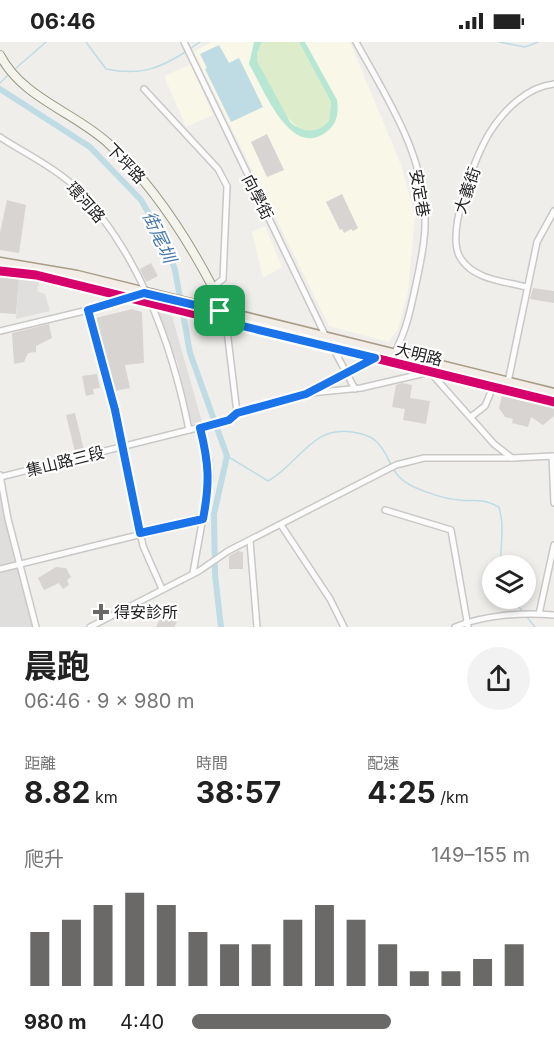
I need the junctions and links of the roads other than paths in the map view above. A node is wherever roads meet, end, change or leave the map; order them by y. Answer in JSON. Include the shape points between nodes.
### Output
{"nodes":[{"id":1,"x":192,"y":42,"type":"edge"},
{"id":2,"x":356,"y":42,"type":"edge"},
{"id":3,"x":184,"y":44,"type":"edge"},
{"id":4,"x":0,"y":55,"type":"edge"},
{"id":5,"x":554,"y":84,"type":"edge"},
{"id":6,"x":144,"y":89,"type":"dead end"},
{"id":7,"x":0,"y":137,"type":"edge"},
{"id":8,"x":554,"y":211,"type":"edge"},
{"id":9,"x":0,"y":261,"type":"edge"},
{"id":10,"x":0,"y":271,"type":"edge"},
{"id":11,"x":213,"y":287,"type":"junction"},
{"id":12,"x":526,"y":287,"type":"junction"},
{"id":13,"x":144,"y":293,"type":"junction"},
{"id":14,"x":129,"y":299,"type":"junction"},
{"id":15,"x":150,"y":305,"type":"junction"},
{"id":16,"x":88,"y":310,"type":"junction"},
{"id":17,"x":220,"y":311,"type":"junction"},
{"id":18,"x":226,"y":322,"type":"junction"},
{"id":19,"x":0,"y":332,"type":"edge"},
{"id":20,"x":326,"y":337,"type":"junction"},
{"id":21,"x":333,"y":348,"type":"junction"},
{"id":22,"x":394,"y":354,"type":"junction"},
{"id":23,"x":375,"y":358,"type":"junction"},
{"id":24,"x":432,"y":368,"type":"junction"},
{"id":25,"x":348,"y":373,"type":"junction"},
{"id":26,"x":508,"y":386,"type":"junction"},
{"id":27,"x":493,"y":387,"type":"junction"},
{"id":28,"x":355,"y":388,"type":"junction"},
{"id":29,"x":554,"y":393,"type":"edge"},
{"id":30,"x":306,"y":394,"type":"junction"},
{"id":31,"x":554,"y":402,"type":"edge"},
{"id":32,"x":237,"y":413,"type":"junction"},
{"id":33,"x":472,"y":416,"type":"junction"},
{"id":34,"x":200,"y":428,"type":"junction"},
{"id":35,"x":189,"y":430,"type":"junction"},
{"id":36,"x":122,"y":446,"type":"junction"},
{"id":37,"x":553,"y":456,"type":"edge"},
{"id":38,"x":512,"y":458,"type":"junction"},
{"id":39,"x":0,"y":476,"type":"edge"},
{"id":40,"x":554,"y":503,"type":"edge"},
{"id":41,"x":385,"y":510,"type":"dead end"},
{"id":42,"x":203,"y":519,"type":"junction"},
{"id":43,"x":281,"y":525,"type":"junction"},
{"id":44,"x":140,"y":533,"type":"junction"},
{"id":45,"x":250,"y":541,"type":"junction"},
{"id":46,"x":554,"y":545,"type":"edge"},
{"id":47,"x":20,"y":564,"type":"junction"},
{"id":48,"x":0,"y":569,"type":"edge"},
{"id":49,"x":193,"y":573,"type":"junction"},
{"id":50,"x":162,"y":589,"type":"junction"},
{"id":51,"x":535,"y":614,"type":"junction"},
{"id":52,"x":554,"y":615,"type":"edge"},
{"id":53,"x":468,"y":624,"type":"edge"},
{"id":54,"x":36,"y":627,"type":"edge"},
{"id":55,"x":90,"y":627,"type":"edge"},
{"id":56,"x":257,"y":627,"type":"edge"},
{"id":57,"x":344,"y":627,"type":"edge"},
{"id":58,"x":455,"y":627,"type":"edge"}],
"edges":[{"from":1,"to":3,"type":"street"},
{"from":2,"to":22,"type":"street","name":"安定巷","via":[[406,135],[424,204],[418,275],[406,326]]},
{"from":3,"to":20,"type":"street","name":"向學街"},
{"from":4,"to":11,"type":"street","name":"下坪路","via":[[30,90],[107,142],[137,172],[160,201]]},
{"from":5,"to":12,"type":"street","name":"大義街","via":[[528,93],[489,133],[472,173],[455,233],[456,250],[468,268],[481,276]]},
{"from":6,"to":11,"type":"street","via":[[218,169],[227,186],[223,279]]},
{"from":7,"to":13,"type":"street","name":"環河路","via":[[71,183],[125,253]]},
{"from":8,"to":12,"type":"street","via":[[537,242]]},
{"from":9,"to":13,"type":"main road","via":[[37,266]]},
{"from":10,"to":14,"type":"main road","via":[[36,275]]},
{"from":11,"to":17,"type":"street","name":"下坪路"},
{"from":12,"to":26,"type":"street"},
{"from":13,"to":14,"type":"street"},
{"from":13,"to":15,"type":"street","name":"環河路"},
{"from":13,"to":17,"type":"main road","name":"大明路"},
{"from":14,"to":15,"type":"main road"},
{"from":14,"to":16,"type":"street"},
{"from":15,"to":18,"type":"main road","name":"大明路"},
{"from":15,"to":35,"type":"street","name":"環河路","via":[[174,362]]},
{"from":16,"to":19,"type":"street"},
{"from":16,"to":36,"type":"street"},
{"from":17,"to":18,"type":"street","name":"下坪路"},
{"from":17,"to":20,"type":"main road","name":"大明路"},
{"from":18,"to":21,"type":"main road","name":"大明路"},
{"from":18,"to":32,"type":"street","name":"下坪路"},
{"from":20,"to":22,"type":"main road","name":"大明路"},
{"from":21,"to":23,"type":"main road","name":"大明路"},
{"from":21,"to":25,"type":"street"},
{"from":22,"to":23,"type":"street"},
{"from":22,"to":24,"type":"main road","name":"大明路"},
{"from":23,"to":24,"type":"main road","name":"大明路"},
{"from":23,"to":25,"type":"street"},
{"from":24,"to":26,"type":"main road","name":"大明路"},
{"from":24,"to":27,"type":"main road","name":"大明路"},
{"from":24,"to":28,"type":"street"},
{"from":24,"to":33,"type":"street"},
{"from":25,"to":28,"type":"street"},
{"from":25,"to":30,"type":"street"},
{"from":26,"to":27,"type":"main road","name":"大明路"},
{"from":26,"to":29,"type":"main road","name":"大明路"},
{"from":26,"to":31,"type":"main road","name":"大明路"},
{"from":27,"to":33,"type":"street","via":[[485,406]]},
{"from":28,"to":30,"type":"street"},
{"from":30,"to":32,"type":"street"},
{"from":32,"to":34,"type":"street","name":"集山路三段","via":[[229,420]]},
{"from":33,"to":38,"type":"street","via":[[494,444]]},
{"from":34,"to":35,"type":"street","name":"集山路三段"},
{"from":34,"to":42,"type":"street","via":[[210,478]]},
{"from":35,"to":36,"type":"street","name":"集山路三段"},
{"from":36,"to":39,"type":"street","name":"集山路三段"},
{"from":36,"to":44,"type":"street"},
{"from":37,"to":38,"type":"street"},
{"from":37,"to":40,"type":"street"},
{"from":38,"to":43,"type":"street","via":[[424,458],[396,465]]},
{"from":39,"to":47,"type":"street"},
{"from":41,"to":53,"type":"street","via":[[451,530]]},
{"from":42,"to":44,"type":"street"},
{"from":42,"to":49,"type":"street"},
{"from":43,"to":45,"type":"street"},
{"from":43,"to":57,"type":"street"},
{"from":44,"to":47,"type":"street"},
{"from":44,"to":50,"type":"street"},
{"from":45,"to":49,"type":"street"},
{"from":45,"to":56,"type":"street"},
{"from":46,"to":51,"type":"street"},
{"from":47,"to":48,"type":"street"},
{"from":47,"to":54,"type":"street"},
{"from":49,"to":50,"type":"street"},
{"from":50,"to":55,"type":"street"},
{"from":51,"to":52,"type":"street"},
{"from":51,"to":53,"type":"street"},
{"from":53,"to":58,"type":"street"}]}
